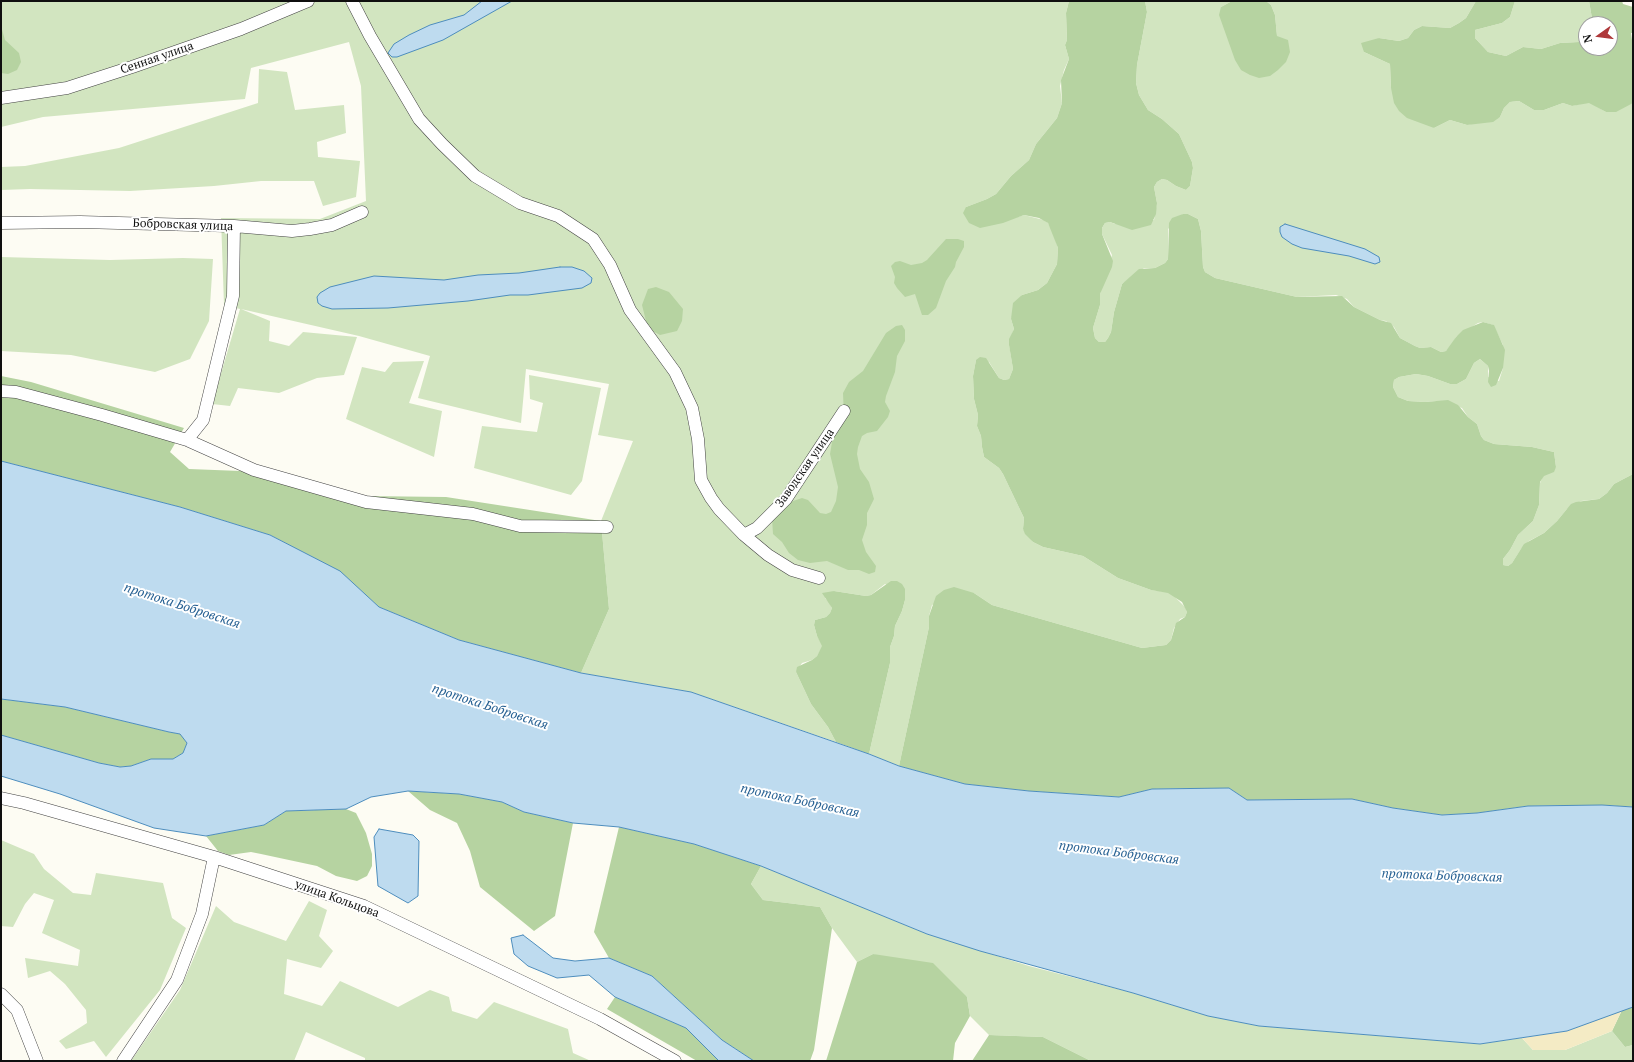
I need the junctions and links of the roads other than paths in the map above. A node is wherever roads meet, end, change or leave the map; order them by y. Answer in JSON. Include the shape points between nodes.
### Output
{"nodes":[{"id":1,"x":308,"y":1,"type":"edge"},
{"id":2,"x":352,"y":1,"type":"edge"},
{"id":3,"x":1,"y":98,"type":"edge"},
{"id":4,"x":362,"y":212,"type":"dead end"},
{"id":5,"x":1,"y":223,"type":"edge"},
{"id":6,"x":234,"y":226,"type":"junction"},
{"id":7,"x":1,"y":391,"type":"edge"},
{"id":8,"x":844,"y":411,"type":"dead end"},
{"id":9,"x":187,"y":440,"type":"junction"},
{"id":10,"x":607,"y":527,"type":"dead end"},
{"id":11,"x":744,"y":535,"type":"junction"},
{"id":12,"x":819,"y":578,"type":"dead end"},
{"id":13,"x":1,"y":798,"type":"edge"},
{"id":14,"x":214,"y":857,"type":"junction"},
{"id":15,"x":2,"y":995,"type":"edge"},
{"id":16,"x":37,"y":1061,"type":"edge"},
{"id":17,"x":123,"y":1061,"type":"edge"},
{"id":18,"x":675,"y":1061,"type":"edge"}],
"edges":[{"from":1,"to":3,"type":"street","name":"Сенная улица","via":[[241,29],[67,88]]},
{"from":2,"to":11,"type":"street","via":[[418,119],[442,144],[475,176],[520,203],[558,216],[593,239],[610,265],[630,310],[675,372],[692,408],[701,480],[719,509]]},
{"from":4,"to":6,"type":"street","name":"Бобровская улица","via":[[332,225],[292,231]]},
{"from":5,"to":6,"type":"street","name":"Бобровская улица","via":[[80,222]]},
{"from":6,"to":9,"type":"street","via":[[233,296],[203,420]]},
{"from":7,"to":9,"type":"street","via":[[16,392]]},
{"from":8,"to":11,"type":"street","name":"Заводская улица","via":[[786,499],[757,528]]},
{"from":9,"to":10,"type":"street","via":[[254,470],[366,502],[473,514],[520,526]]},
{"from":11,"to":12,"type":"street","via":[[768,555],[792,570]]},
{"from":13,"to":14,"type":"street","name":"улица Кольцова","via":[[24,802]]},
{"from":14,"to":17,"type":"street","via":[[202,914],[177,980]]},
{"from":14,"to":18,"type":"street","name":"улица Кольцова","via":[[364,906],[600,1019]]},
{"from":15,"to":16,"type":"street","via":[[17,1010]]}]}
